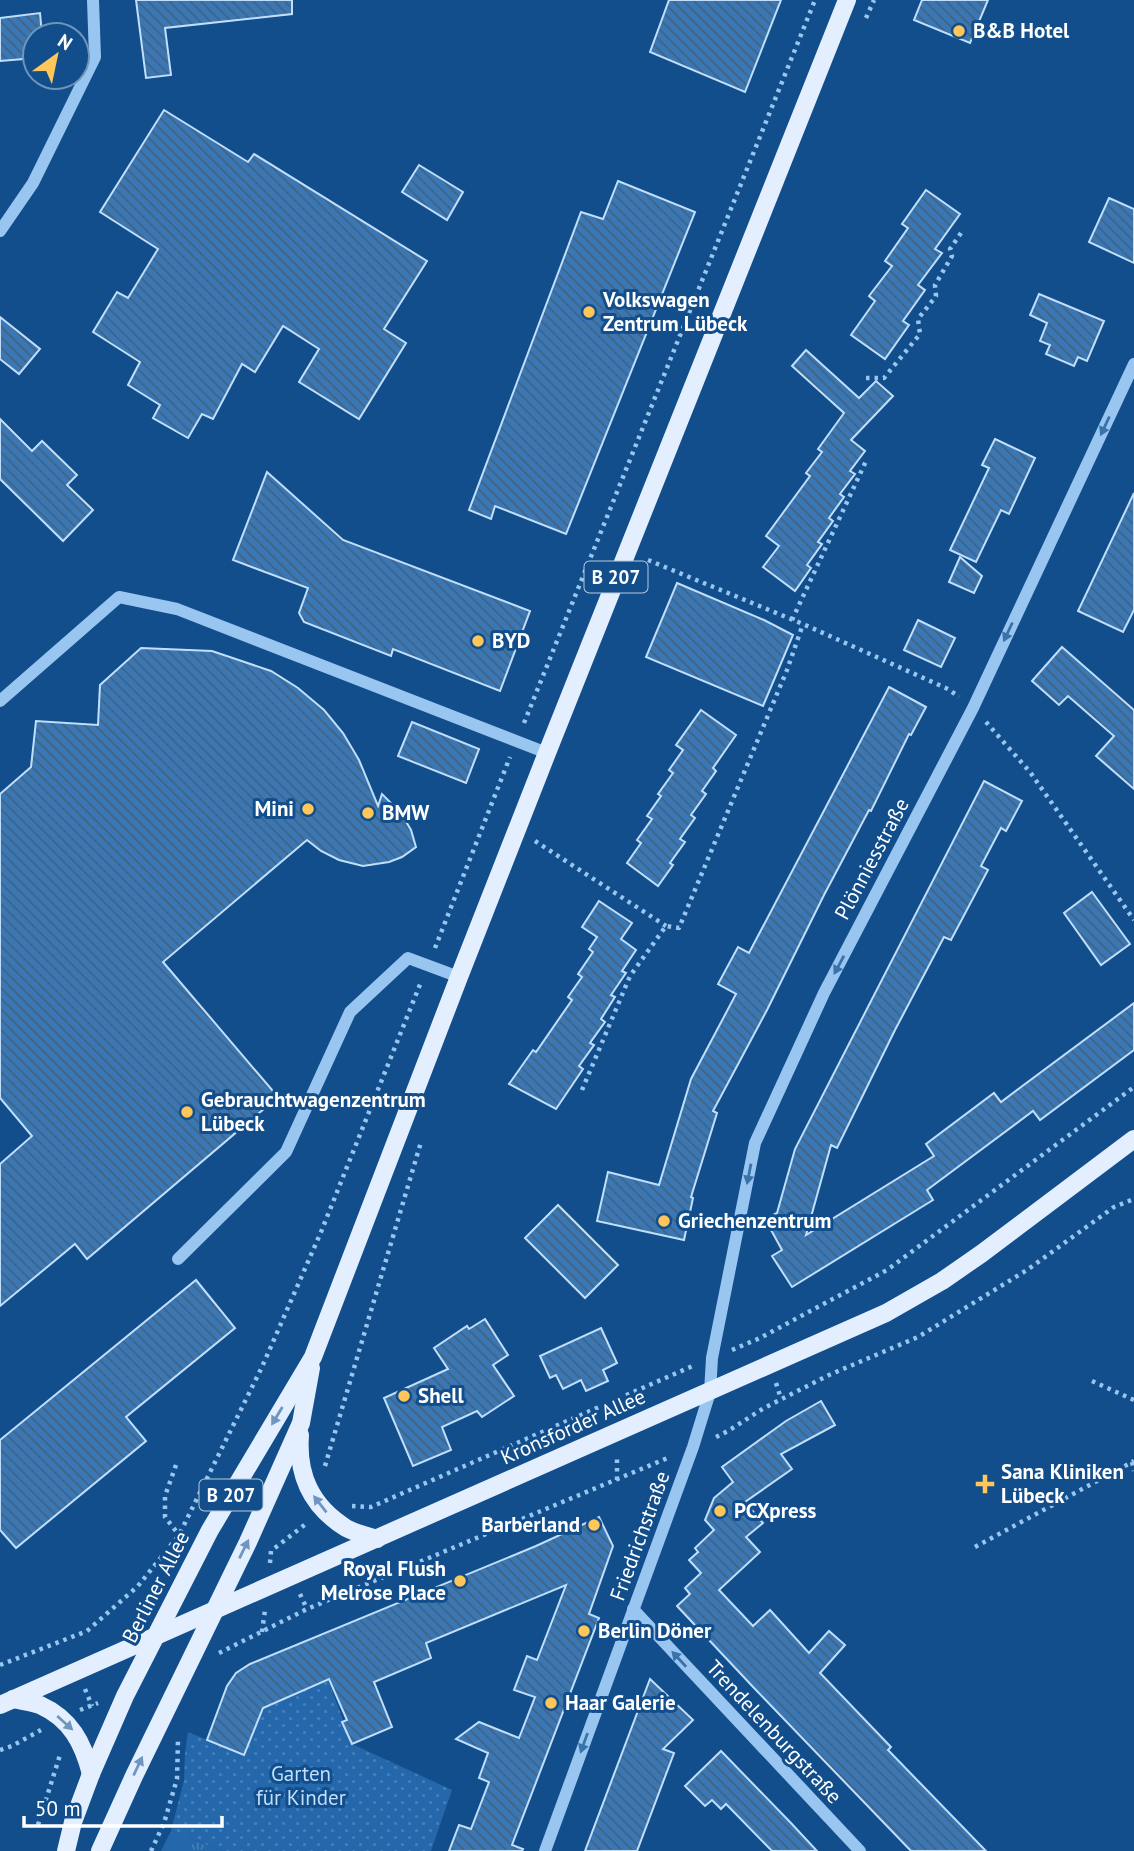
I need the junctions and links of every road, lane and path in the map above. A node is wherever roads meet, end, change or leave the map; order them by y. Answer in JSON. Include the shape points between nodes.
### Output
{"nodes":[{"id":1,"x":93,"y":0,"type":"edge"},
{"id":2,"x":815,"y":0,"type":"edge"},
{"id":3,"x":846,"y":0,"type":"edge"},
{"id":4,"x":874,"y":0,"type":"edge"},
{"id":5,"x":863,"y":25,"type":"dead end"},
{"id":6,"x":0,"y":231,"type":"edge"},
{"id":7,"x":961,"y":233,"type":"dead end"},
{"id":8,"x":1134,"y":364,"type":"edge"},
{"id":9,"x":866,"y":378,"type":"dead end"},
{"id":10,"x":867,"y":459,"type":"dead end"},
{"id":11,"x":644,"y":572,"type":"dead end"},
{"id":12,"x":792,"y":620,"type":"junction"},
{"id":13,"x":803,"y":624,"type":"junction"},
{"id":14,"x":0,"y":701,"type":"edge"},
{"id":15,"x":973,"y":708,"type":"junction"},
{"id":16,"x":517,"y":741,"type":"junction"},
{"id":17,"x":547,"y":752,"type":"junction"},
{"id":18,"x":517,"y":829,"type":"junction"},
{"id":19,"x":540,"y":829,"type":"dead end"},
{"id":20,"x":534,"y":841,"type":"junction"},
{"id":21,"x":1134,"y":920,"type":"edge"},
{"id":22,"x":666,"y":926,"type":"junction"},
{"id":23,"x":427,"y":966,"type":"junction"},
{"id":24,"x":458,"y":977,"type":"junction"},
{"id":25,"x":1134,"y":1087,"type":"edge"},
{"id":26,"x":582,"y":1090,"type":"dead end"},
{"id":27,"x":425,"y":1130,"type":"dead end"},
{"id":28,"x":1134,"y":1139,"type":"edge"},
{"id":29,"x":1134,"y":1199,"type":"edge"},
{"id":30,"x":178,"y":1259,"type":"dead end"},
{"id":31,"x":313,"y":1357,"type":"junction"},
{"id":32,"x":712,"y":1358,"type":"junction"},
{"id":33,"x":1092,"y":1381,"type":"dead end"},
{"id":34,"x":710,"y":1392,"type":"junction"},
{"id":35,"x":1134,"y":1400,"type":"edge"},
{"id":36,"x":302,"y":1423,"type":"junction"},
{"id":37,"x":693,"y":1447,"type":"junction"},
{"id":38,"x":1133,"y":1462,"type":"edge"},
{"id":39,"x":176,"y":1465,"type":"dead end"},
{"id":40,"x":325,"y":1468,"type":"dead end"},
{"id":41,"x":1134,"y":1471,"type":"edge"},
{"id":42,"x":351,"y":1506,"type":"dead end"},
{"id":43,"x":179,"y":1535,"type":"junction"},
{"id":44,"x":377,"y":1539,"type":"junction"},
{"id":45,"x":975,"y":1547,"type":"dead end"},
{"id":46,"x":633,"y":1609,"type":"junction"},
{"id":47,"x":214,"y":1611,"type":"junction"},
{"id":48,"x":156,"y":1636,"type":"junction"},
{"id":49,"x":227,"y":1650,"type":"dead end"},
{"id":50,"x":0,"y":1665,"type":"edge"},
{"id":51,"x":6,"y":1702,"type":"edge"},
{"id":52,"x":34,"y":1734,"type":"dead end"},
{"id":53,"x":43,"y":1735,"type":"dead end"},
{"id":54,"x":60,"y":1745,"type":"dead end"},
{"id":55,"x":177,"y":1750,"type":"dead end"},
{"id":56,"x":91,"y":1774,"type":"junction"},
{"id":57,"x":38,"y":1825,"type":"dead end"},
{"id":58,"x":66,"y":1851,"type":"edge"},
{"id":59,"x":100,"y":1851,"type":"edge"},
{"id":60,"x":151,"y":1851,"type":"edge"},
{"id":61,"x":545,"y":1851,"type":"edge"},
{"id":62,"x":860,"y":1851,"type":"edge"}],
"edges":[{"from":1,"to":6,"type":"street","via":[[95,57],[33,183]]},
{"from":2,"to":16,"type":"path"},
{"from":3,"to":17,"type":"main road","number":"B 207"},
{"from":4,"to":5,"type":"path"},
{"from":7,"to":9,"type":"path","via":[[935,285],[936,296],[918,319],[920,334],[884,378]]},
{"from":8,"to":15,"type":"street","name":"Plönniesstraße","one_way":true},
{"from":10,"to":12,"type":"path"},
{"from":11,"to":12,"type":"path","via":[[648,560]]},
{"from":12,"to":13,"type":"path"},
{"from":13,"to":15,"type":"path","via":[[948,690]]},
{"from":13,"to":22,"type":"path","via":[[679,928]]},
{"from":14,"to":16,"type":"street","via":[[119,597],[177,609]]},
{"from":15,"to":21,"type":"path","via":[[1030,772]]},
{"from":15,"to":32,"type":"street","name":"Plönniesstraße","one_way":true,"via":[[824,993],[755,1143]]},
{"from":16,"to":17,"type":"street"},
{"from":16,"to":23,"type":"path"},
{"from":17,"to":18,"type":"main road","number":"B 207"},
{"from":18,"to":20,"type":"path"},
{"from":18,"to":24,"type":"main road","number":"B 207"},
{"from":19,"to":20,"type":"path"},
{"from":20,"to":22,"type":"path"},
{"from":22,"to":26,"type":"path","via":[[630,976]]},
{"from":23,"to":24,"type":"street"},
{"from":23,"to":30,"type":"street","via":[[408,958],[349,1012],[286,1152]]},
{"from":23,"to":43,"type":"path","via":[[321,1232],[262,1367]]},
{"from":24,"to":31,"type":"main road","number":"B 207"},
{"from":25,"to":32,"type":"path","via":[[887,1270],[760,1338]]},
{"from":27,"to":40,"type":"path"},
{"from":28,"to":34,"type":"main road","name":"Kronsforder Allee","via":[[942,1281],[886,1314]]},
{"from":29,"to":37,"type":"path","via":[[1114,1207],[1027,1269],[918,1337],[817,1381]]},
{"from":31,"to":36,"type":"main road","number":"B 207"},
{"from":31,"to":48,"type":"main road","name":"Berliner Allee","number":"B 207","one_way":true,"via":[[210,1530]]},
{"from":32,"to":34,"type":"street","name":"Plönniesstraße"},
{"from":32,"to":42,"type":"path","via":[[371,1507]]},
{"from":33,"to":35,"type":"path"},
{"from":34,"to":37,"type":"street","name":"Friedrichstraße"},
{"from":34,"to":44,"type":"main road","name":"Kronsforder Allee"},
{"from":44,"to":36,"type":"main road","one_way":true,"via":[[348,1530],[324,1511],[306,1485],[299,1454]]},
{"from":47,"to":36,"type":"main road","number":"B 207","one_way":true},
{"from":37,"to":46,"type":"street","name":"Friedrichstraße"},
{"from":37,"to":49,"type":"path","via":[[307,1609]]},
{"from":38,"to":41,"type":"path"},
{"from":38,"to":45,"type":"path"},
{"from":39,"to":43,"type":"path","via":[[165,1496],[165,1517]]},
{"from":43,"to":50,"type":"path","via":[[138,1586],[87,1631]]},
{"from":44,"to":47,"type":"main road","name":"Kronsforder Allee"},
{"from":46,"to":61,"type":"street","name":"Friedrichstraße","one_way":true},
{"from":62,"to":46,"type":"street","name":"Trendelenburgstraße","one_way":true},
{"from":47,"to":48,"type":"main road","name":"Kronsforder Allee"},
{"from":59,"to":47,"type":"main road","number":"B 207","one_way":true},
{"from":48,"to":51,"type":"main road","name":"Kronsforder Allee"},
{"from":48,"to":56,"type":"main road","name":"Berliner Allee","number":"B 207"},
{"from":51,"to":56,"type":"main road","one_way":true,"via":[[39,1705],[62,1718],[85,1751]]},
{"from":52,"to":53,"type":"path"},
{"from":54,"to":57,"type":"path","via":[[61,1756]]},
{"from":55,"to":60,"type":"path","via":[[177,1779]]},
{"from":56,"to":58,"type":"main road","name":"Berliner Allee","number":"B 207"}]}
